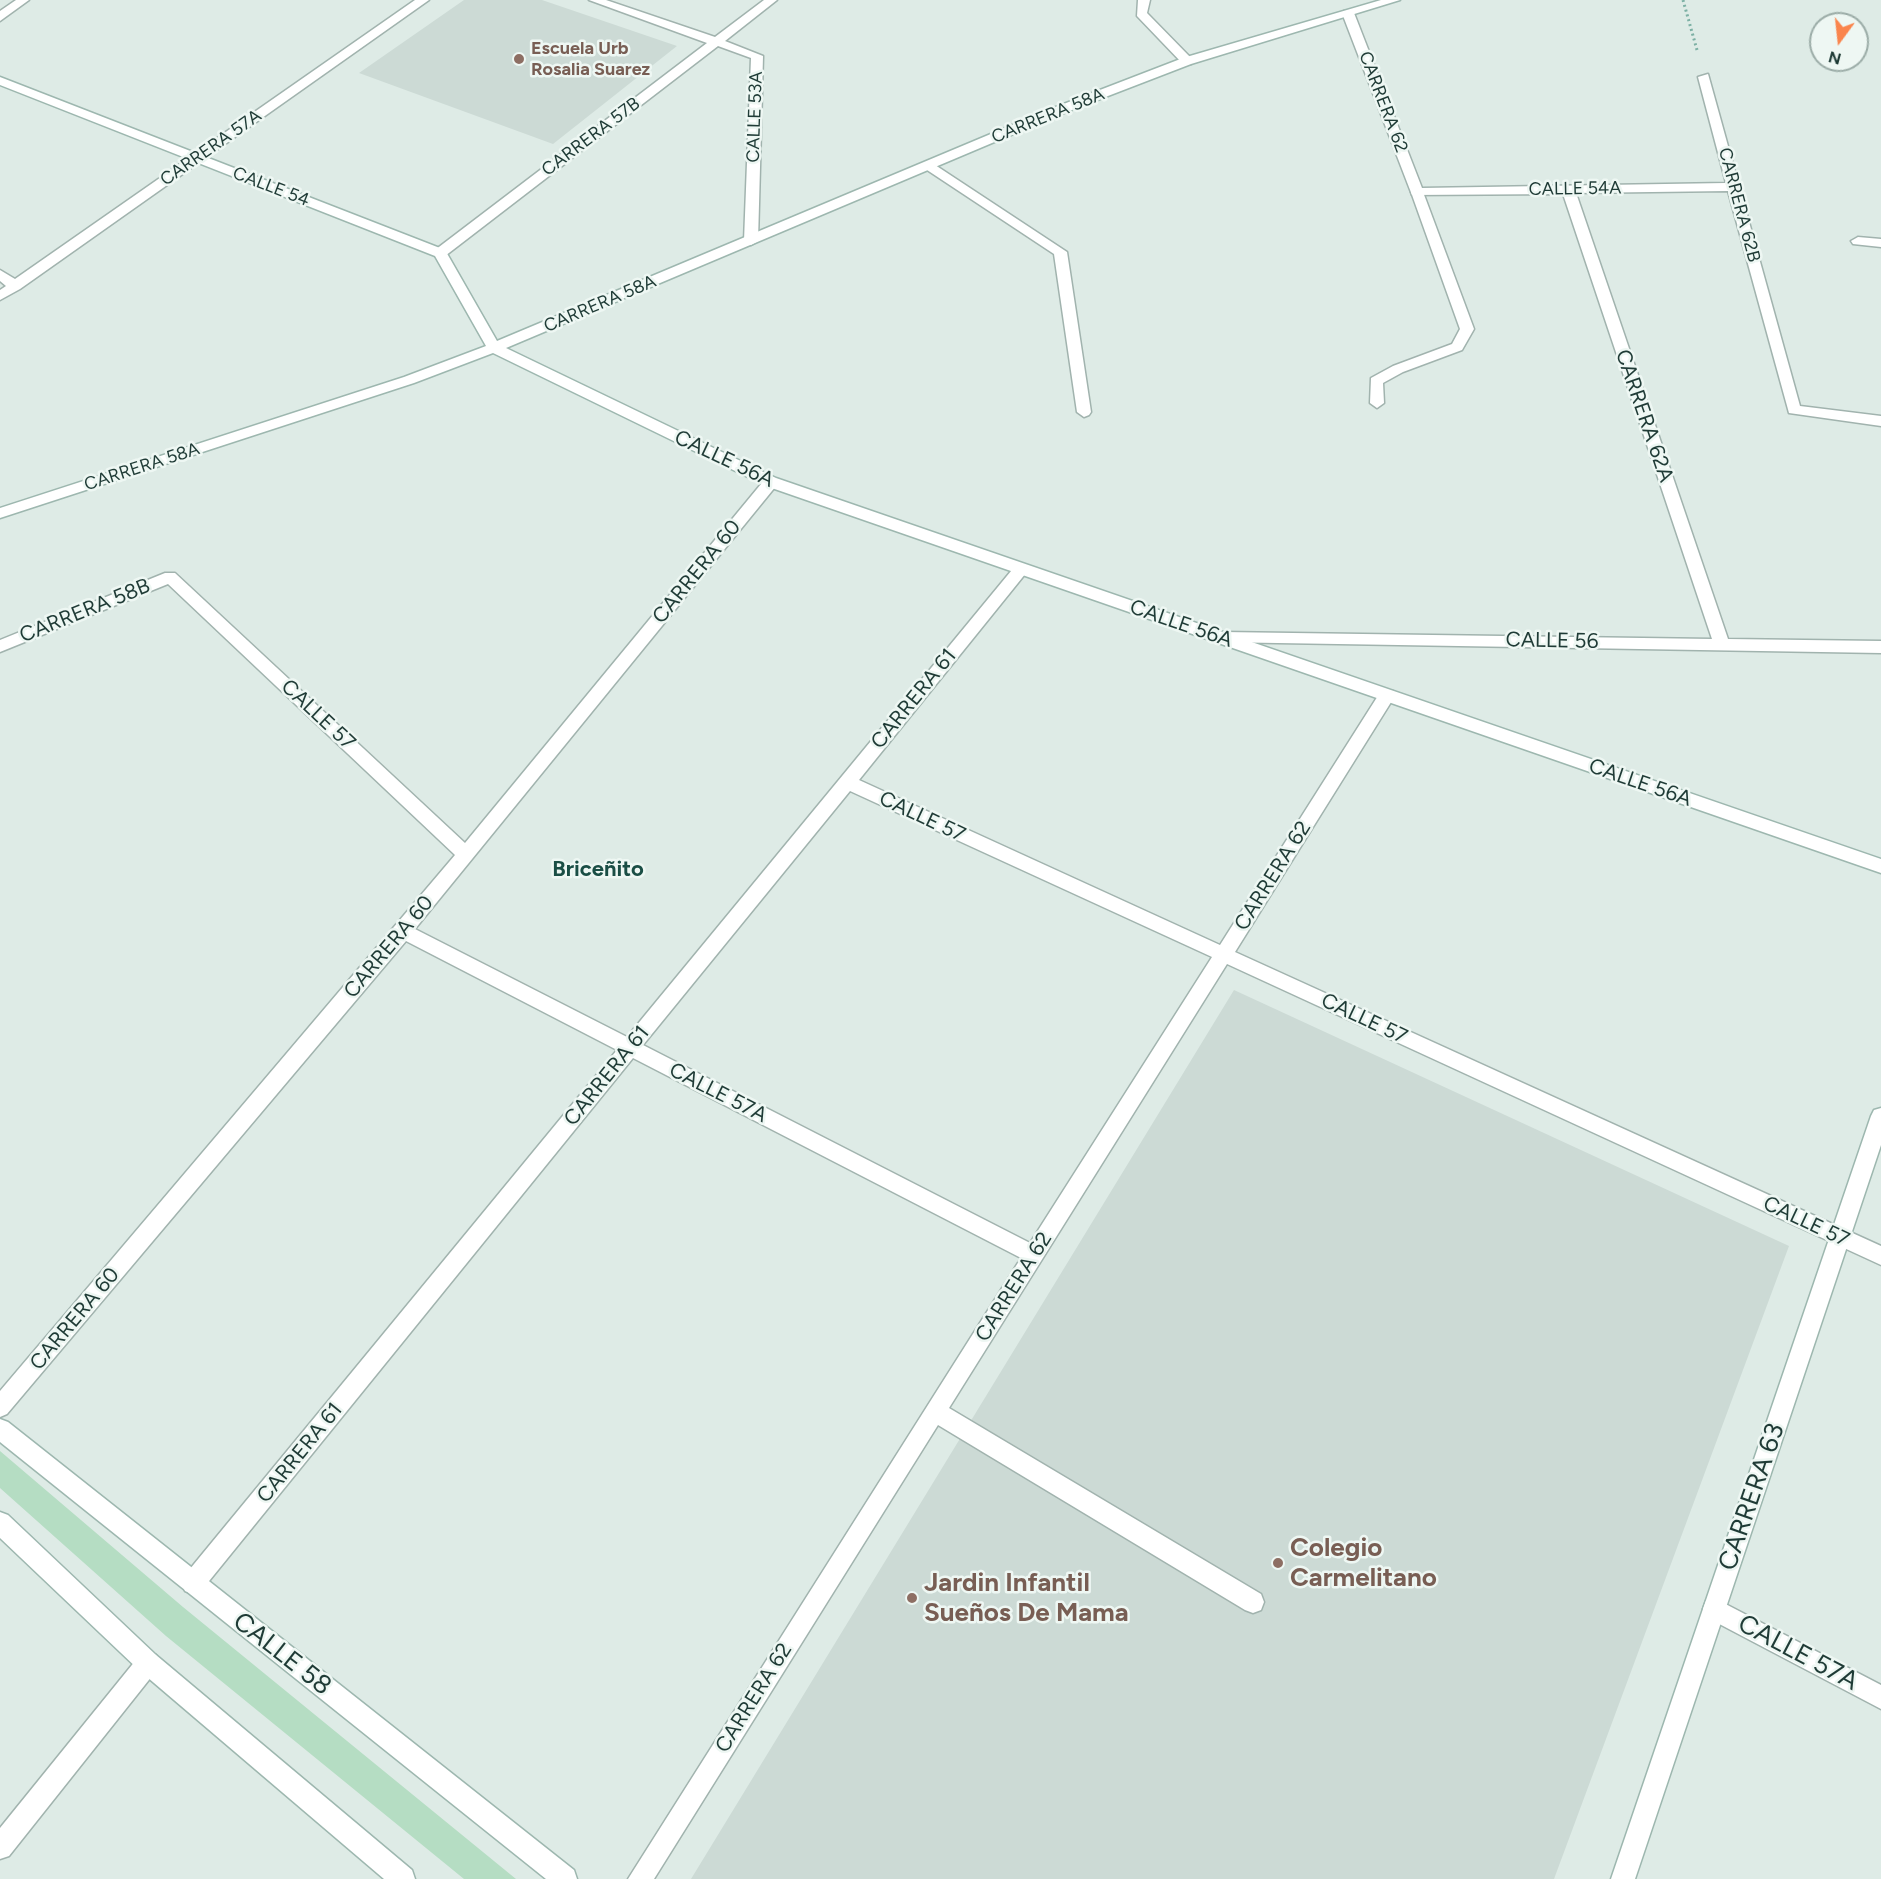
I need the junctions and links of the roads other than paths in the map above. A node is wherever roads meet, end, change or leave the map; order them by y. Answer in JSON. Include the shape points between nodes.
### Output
{"nodes":[{"id":1,"x":23,"y":0,"type":"edge"},
{"id":2,"x":423,"y":0,"type":"edge"},
{"id":3,"x":595,"y":0,"type":"edge"},
{"id":4,"x":771,"y":0,"type":"edge"},
{"id":5,"x":1144,"y":0,"type":"edge"},
{"id":6,"x":1394,"y":0,"type":"edge"},
{"id":7,"x":1348,"y":13,"type":"junction"},
{"id":8,"x":0,"y":17,"type":"edge"},
{"id":9,"x":716,"y":42,"type":"junction"},
{"id":10,"x":1187,"y":62,"type":"junction"},
{"id":11,"x":1704,"y":77,"type":"road end"},
{"id":12,"x":0,"y":81,"type":"edge"},
{"id":13,"x":197,"y":157,"type":"junction"},
{"id":14,"x":929,"y":165,"type":"junction"},
{"id":15,"x":1734,"y":187,"type":"junction"},
{"id":16,"x":1568,"y":189,"type":"junction"},
{"id":17,"x":1417,"y":192,"type":"junction"},
{"id":18,"x":751,"y":241,"type":"junction"},
{"id":19,"x":1858,"y":241,"type":"dead end"},
{"id":20,"x":1881,"y":243,"type":"edge"},
{"id":21,"x":440,"y":253,"type":"junction"},
{"id":22,"x":0,"y":274,"type":"edge"},
{"id":23,"x":15,"y":286,"type":"junction"},
{"id":24,"x":0,"y":296,"type":"edge"},
{"id":25,"x":494,"y":348,"type":"junction"},
{"id":26,"x":1377,"y":403,"type":"dead end"},
{"id":27,"x":1084,"y":412,"type":"dead end"},
{"id":28,"x":1881,"y":421,"type":"edge"},
{"id":29,"x":771,"y":482,"type":"junction"},
{"id":30,"x":0,"y":513,"type":"edge"},
{"id":31,"x":1021,"y":569,"type":"junction"},
{"id":32,"x":170,"y":577,"type":"joint"},
{"id":33,"x":1223,"y":638,"type":"junction"},
{"id":34,"x":1721,"y":643,"type":"junction"},
{"id":35,"x":0,"y":646,"type":"edge"},
{"id":36,"x":1881,"y":646,"type":"edge"},
{"id":37,"x":1387,"y":695,"type":"junction"},
{"id":38,"x":847,"y":782,"type":"junction"},
{"id":39,"x":466,"y":854,"type":"junction"},
{"id":40,"x":1881,"y":866,"type":"edge"},
{"id":41,"x":403,"y":931,"type":"junction"},
{"id":42,"x":1223,"y":955,"type":"junction"},
{"id":43,"x":630,"y":1048,"type":"junction"},
{"id":44,"x":1881,"y":1116,"type":"edge"},
{"id":45,"x":1840,"y":1238,"type":"junction"},
{"id":46,"x":1034,"y":1255,"type":"junction"},
{"id":47,"x":1881,"y":1257,"type":"edge"},
{"id":48,"x":0,"y":1407,"type":"edge"},
{"id":49,"x":935,"y":1412,"type":"junction"},
{"id":50,"x":0,"y":1429,"type":"edge"},
{"id":51,"x":0,"y":1523,"type":"edge"},
{"id":52,"x":193,"y":1583,"type":"junction"},
{"id":53,"x":1253,"y":1602,"type":"dead end"},
{"id":54,"x":1714,"y":1609,"type":"junction"},
{"id":55,"x":148,"y":1663,"type":"junction"},
{"id":56,"x":1881,"y":1696,"type":"edge"},
{"id":57,"x":0,"y":1847,"type":"edge"},
{"id":58,"x":403,"y":1879,"type":"edge"},
{"id":59,"x":565,"y":1879,"type":"edge"},
{"id":60,"x":640,"y":1879,"type":"edge"},
{"id":61,"x":1623,"y":1879,"type":"edge"}],
"edges":[{"from":1,"to":8,"type":"street"},
{"from":2,"to":13,"type":"street","name":"CARRERA 57A"},
{"from":3,"to":9,"type":"street","name":"CALLE 53A"},
{"from":4,"to":9,"type":"street","name":"CARRERA 57B"},
{"from":5,"to":10,"type":"street","via":[[1141,14]]},
{"from":6,"to":7,"type":"street","name":"CARRERA 58A"},
{"from":7,"to":10,"type":"street","name":"CARRERA 58A"},
{"from":7,"to":17,"type":"street","name":"CARRERA 62"},
{"from":9,"to":18,"type":"street","name":"CALLE 53A","via":[[757,56]]},
{"from":9,"to":21,"type":"street","name":"CARRERA 57B"},
{"from":10,"to":14,"type":"street","name":"CARRERA 58A"},
{"from":11,"to":15,"type":"street","name":"CARRERA 62B"},
{"from":12,"to":13,"type":"street","name":"CALLE 54"},
{"from":13,"to":21,"type":"street","name":"CALLE 54"},
{"from":13,"to":23,"type":"street","name":"CARRERA 57A"},
{"from":14,"to":18,"type":"street","name":"CARRERA 58A"},
{"from":14,"to":27,"type":"street","via":[[1060,252]]},
{"from":15,"to":16,"type":"street","name":"CALLE 54A"},
{"from":15,"to":28,"type":"street","name":"CARRERA 62B","via":[[1794,410]]},
{"from":16,"to":17,"type":"street","name":"CALLE 54A"},
{"from":16,"to":34,"type":"street","name":"CARRERA 62A"},
{"from":17,"to":26,"type":"street","name":"CARRERA 62","via":[[1467,329],[1457,347],[1376,381]]},
{"from":18,"to":25,"type":"street","name":"CARRERA 58A"},
{"from":19,"to":20,"type":"street"},
{"from":21,"to":25,"type":"street"},
{"from":22,"to":23,"type":"street"},
{"from":23,"to":24,"type":"street","name":"CARRERA 57A"},
{"from":25,"to":29,"type":"street","name":"CALLE 56A"},
{"from":25,"to":30,"type":"street","name":"CARRERA 58A","via":[[355,399]]},
{"from":29,"to":31,"type":"street","name":"CALLE 56A"},
{"from":29,"to":39,"type":"street","name":"CARRERA 60"},
{"from":31,"to":33,"type":"street","name":"CALLE 56A"},
{"from":31,"to":38,"type":"street","name":"CARRERA 61"},
{"from":32,"to":35,"type":"street","name":"CARRERA 58B"},
{"from":32,"to":39,"type":"street","name":"CALLE 57"},
{"from":33,"to":34,"type":"street","name":"CALLE 56"},
{"from":33,"to":37,"type":"street","name":"CALLE 56A"},
{"from":34,"to":36,"type":"street","name":"CALLE 56"},
{"from":37,"to":40,"type":"street","name":"CALLE 56A"},
{"from":37,"to":42,"type":"street","name":"CARRERA 62"},
{"from":38,"to":42,"type":"street","name":"CALLE 57"},
{"from":38,"to":43,"type":"street","name":"CARRERA 61"},
{"from":39,"to":41,"type":"street","name":"CARRERA 60"},
{"from":41,"to":43,"type":"street","name":"CALLE 57A"},
{"from":41,"to":48,"type":"street","name":"CARRERA 60"},
{"from":42,"to":45,"type":"street","name":"CALLE 57"},
{"from":42,"to":46,"type":"street","name":"CARRERA 62"},
{"from":43,"to":46,"type":"street","name":"CALLE 57A"},
{"from":43,"to":52,"type":"street","name":"CARRERA 61"},
{"from":44,"to":45,"type":"street","name":"CARRERA 63"},
{"from":45,"to":47,"type":"street","name":"CALLE 57"},
{"from":45,"to":54,"type":"street","name":"CARRERA 63"},
{"from":46,"to":49,"type":"street","name":"CARRERA 62"},
{"from":49,"to":53,"type":"street"},
{"from":49,"to":60,"type":"street","name":"CARRERA 62"},
{"from":50,"to":52,"type":"street","name":"CALLE 58"},
{"from":51,"to":55,"type":"street"},
{"from":52,"to":59,"type":"street","name":"CALLE 58"},
{"from":54,"to":56,"type":"street","name":"CALLE 57A"},
{"from":54,"to":61,"type":"street","name":"CARRERA 63"},
{"from":55,"to":57,"type":"street"},
{"from":55,"to":58,"type":"street"}]}
